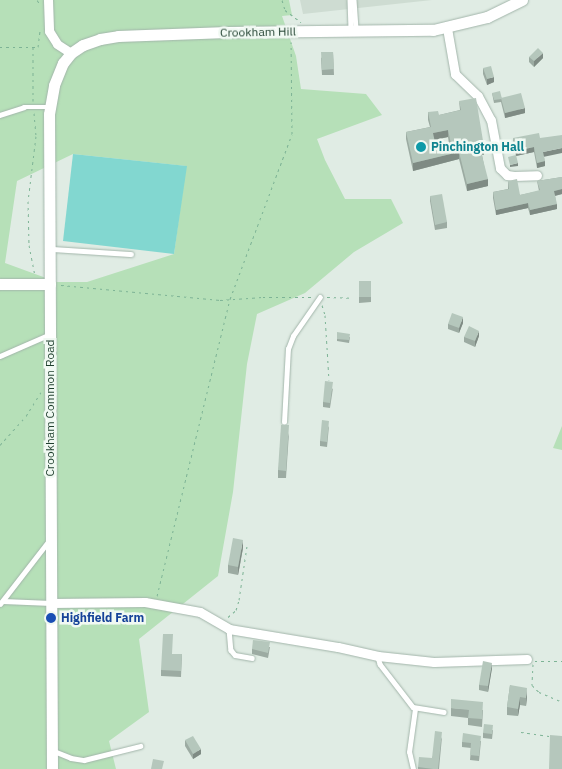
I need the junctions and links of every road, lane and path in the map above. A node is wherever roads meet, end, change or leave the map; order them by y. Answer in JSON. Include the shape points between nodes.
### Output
{"nodes":[{"id":1,"x":48,"y":0,"type":"edge"},
{"id":2,"x":282,"y":0,"type":"edge"},
{"id":3,"x":350,"y":0,"type":"edge"},
{"id":4,"x":354,"y":0,"type":"edge"},
{"id":5,"x":522,"y":0,"type":"edge"},
{"id":6,"x":41,"y":23,"type":"dead end"},
{"id":7,"x":447,"y":28,"type":"junction"},
{"id":8,"x":291,"y":31,"type":"junction"},
{"id":9,"x":313,"y":31,"type":"junction"},
{"id":10,"x":354,"y":32,"type":"junction"},
{"id":11,"x":0,"y":47,"type":"edge"},
{"id":12,"x":33,"y":47,"type":"junction"},
{"id":13,"x":72,"y":53,"type":"junction"},
{"id":14,"x":33,"y":106,"type":"junction"},
{"id":15,"x":49,"y":107,"type":"junction"},
{"id":16,"x":0,"y":115,"type":"edge"},
{"id":17,"x":537,"y":175,"type":"dead end"},
{"id":18,"x":50,"y":249,"type":"junction"},
{"id":19,"x":131,"y":254,"type":"dead end"},
{"id":20,"x":0,"y":284,"type":"edge"},
{"id":21,"x":37,"y":284,"type":"junction"},
{"id":22,"x":50,"y":284,"type":"junction"},
{"id":23,"x":320,"y":297,"type":"junction"},
{"id":24,"x":352,"y":298,"type":"dead end"},
{"id":25,"x":230,"y":300,"type":"junction"},
{"id":26,"x":50,"y":335,"type":"junction"},
{"id":27,"x":0,"y":356,"type":"edge"},
{"id":28,"x":329,"y":380,"type":"edge"},
{"id":29,"x":40,"y":392,"type":"dead end"},
{"id":30,"x":284,"y":422,"type":"dead end"},
{"id":31,"x":0,"y":446,"type":"edge"},
{"id":32,"x":51,"y":538,"type":"junction"},
{"id":33,"x":247,"y":546,"type":"dead end"},
{"id":34,"x":1,"y":603,"type":"edge"},
{"id":35,"x":51,"y":603,"type":"junction"},
{"id":36,"x":155,"y":604,"type":"junction"},
{"id":37,"x":212,"y":621,"type":"junction"},
{"id":38,"x":229,"y":629,"type":"junction"},
{"id":39,"x":378,"y":656,"type":"junction"},
{"id":40,"x":252,"y":658,"type":"dead end"},
{"id":41,"x":527,"y":659,"type":"dead end"},
{"id":42,"x":562,"y":661,"type":"edge"},
{"id":43,"x":562,"y":702,"type":"edge"},
{"id":44,"x":415,"y":709,"type":"junction"},
{"id":45,"x":444,"y":712,"type":"dead end"},
{"id":46,"x":521,"y":732,"type":"dead end"},
{"id":47,"x":554,"y":736,"type":"edge"},
{"id":48,"x":140,"y":746,"type":"dead end"},
{"id":49,"x":52,"y":750,"type":"junction"},
{"id":50,"x":52,"y":769,"type":"edge"},
{"id":51,"x":413,"y":769,"type":"edge"}],
"edges":[{"from":1,"to":13,"type":"street","via":[[49,31],[57,44]]},
{"from":2,"to":9,"type":"path","via":[[286,10]]},
{"from":3,"to":10,"type":"lane"},
{"from":4,"to":10,"type":"lane"},
{"from":5,"to":7,"type":"street","name":"Crookham Hill","via":[[487,17]]},
{"from":6,"to":12,"type":"path","via":[[38,47]]},
{"from":7,"to":10,"type":"street","name":"Crookham Hill"},
{"from":7,"to":17,"type":"street","via":[[455,74],[483,104],[491,120],[497,158],[503,172],[514,176]]},
{"from":8,"to":9,"type":"street","name":"Crookham Hill"},
{"from":8,"to":13,"type":"street","name":"Crookham Hill","via":[[118,36],[91,42]]},
{"from":8,"to":25,"type":"path","via":[[292,134]]},
{"from":9,"to":10,"type":"street","name":"Crookham Hill"},
{"from":11,"to":12,"type":"path"},
{"from":12,"to":14,"type":"path"},
{"from":13,"to":15,"type":"street","name":"Crookham Common Road","via":[[58,71]]},
{"from":14,"to":15,"type":"lane"},
{"from":14,"to":16,"type":"lane"},
{"from":14,"to":21,"type":"path","via":[[36,136],[28,210],[29,245]]},
{"from":15,"to":18,"type":"street","name":"Crookham Common Road"},
{"from":18,"to":19,"type":"lane"},
{"from":18,"to":22,"type":"street","name":"Crookham Common Road"},
{"from":20,"to":21,"type":"street"},
{"from":21,"to":22,"type":"street"},
{"from":22,"to":25,"type":"path"},
{"from":22,"to":26,"type":"street","name":"Crookham Common Road"},
{"from":23,"to":24,"type":"path"},
{"from":23,"to":25,"type":"path"},
{"from":23,"to":28,"type":"path","via":[[325,315]]},
{"from":23,"to":30,"type":"lane","via":[[293,336],[288,349]]},
{"from":25,"to":36,"type":"path"},
{"from":26,"to":27,"type":"lane"},
{"from":26,"to":32,"type":"street","name":"Crookham Common Road"},
{"from":29,"to":31,"type":"path","via":[[26,416]]},
{"from":32,"to":34,"type":"lane"},
{"from":32,"to":35,"type":"street","name":"Crookham Common Road"},
{"from":33,"to":37,"type":"path","via":[[236,610],[230,617]]},
{"from":34,"to":35,"type":"lane"},
{"from":35,"to":36,"type":"street"},
{"from":35,"to":49,"type":"street","name":"Crookham Common Road"},
{"from":36,"to":37,"type":"street","via":[[200,612]]},
{"from":37,"to":38,"type":"street"},
{"from":38,"to":39,"type":"street"},
{"from":38,"to":40,"type":"lane","via":[[231,650],[235,655]]},
{"from":39,"to":41,"type":"street","via":[[434,662]]},
{"from":39,"to":44,"type":"lane","via":[[380,664]]},
{"from":42,"to":43,"type":"path","via":[[534,661],[532,685],[539,692]]},
{"from":44,"to":45,"type":"lane"},
{"from":44,"to":51,"type":"lane","via":[[409,752]]},
{"from":46,"to":47,"type":"path"},
{"from":48,"to":49,"type":"lane","via":[[84,760]]},
{"from":49,"to":50,"type":"street","name":"Crookham Common Road"}]}
